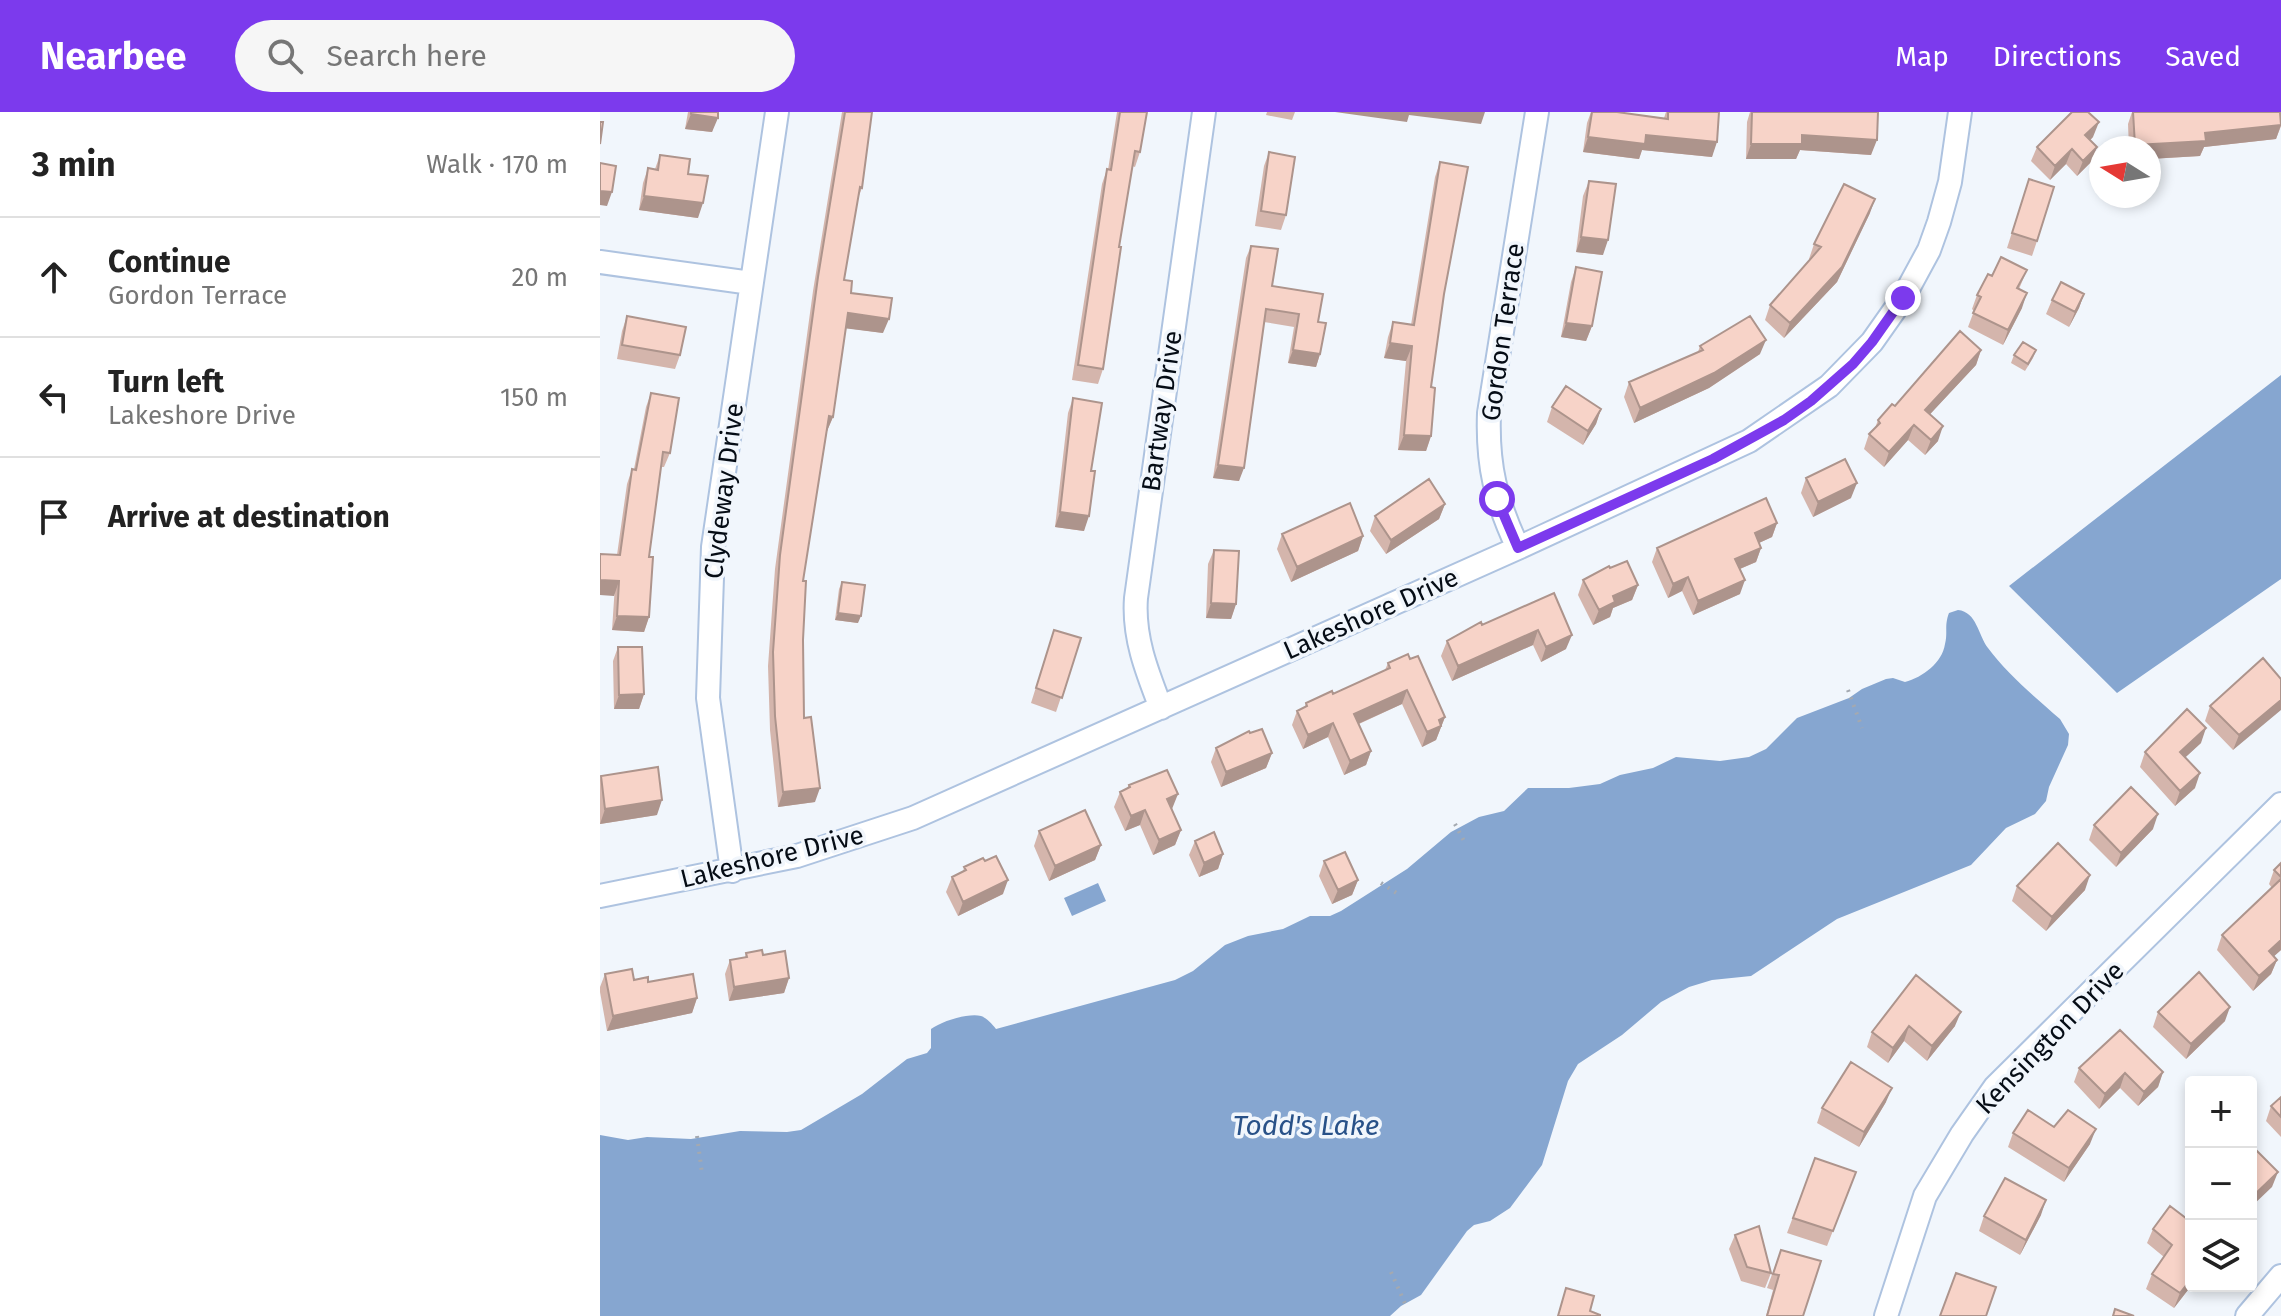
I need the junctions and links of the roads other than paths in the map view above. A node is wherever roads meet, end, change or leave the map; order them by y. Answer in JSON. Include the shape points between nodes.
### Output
{"nodes":[{"id":1,"x":777,"y":112,"type":"edge"},
{"id":2,"x":1204,"y":112,"type":"edge"},
{"id":3,"x":1537,"y":112,"type":"edge"},
{"id":4,"x":1960,"y":112,"type":"edge"},
{"id":5,"x":600,"y":262,"type":"edge"},
{"id":6,"x":751,"y":283,"type":"junction"},
{"id":7,"x":1518,"y":548,"type":"junction"},
{"id":8,"x":1161,"y":708,"type":"junction"},
{"id":9,"x":2281,"y":804,"type":"edge"},
{"id":10,"x":732,"y":871,"type":"junction"},
{"id":11,"x":600,"y":896,"type":"edge"},
{"id":12,"x":2281,"y":1276,"type":"edge"},
{"id":13,"x":1886,"y":1316,"type":"edge"},
{"id":14,"x":2247,"y":1316,"type":"edge"}],
"edges":[{"from":1,"to":6,"type":"street","name":"Clydeway Drive"},
{"from":2,"to":8,"type":"street","name":"Bartway Drive","via":[[1136,598],[1140,649]]},
{"from":3,"to":7,"type":"street","name":"Gordon Terrace","via":[[1489,413],[1492,478]]},
{"from":4,"to":7,"type":"street","name":"Lakeshore Drive","via":[[1950,182],[1929,250],[1893,314],[1853,364],[1811,401],[1749,441]]},
{"from":5,"to":6,"type":"street"},
{"from":6,"to":10,"type":"street","name":"Clydeway Drive","via":[[713,562],[708,698]]},
{"from":7,"to":8,"type":"street","name":"Lakeshore Drive"},
{"from":8,"to":10,"type":"street","name":"Lakeshore Drive","via":[[913,818],[824,849]]},
{"from":9,"to":13,"type":"street","name":"Kensington Drive","via":[[1995,1087],[1925,1196]]},
{"from":10,"to":11,"type":"street","name":"Lakeshore Drive"},
{"from":12,"to":14,"type":"street"}]}
